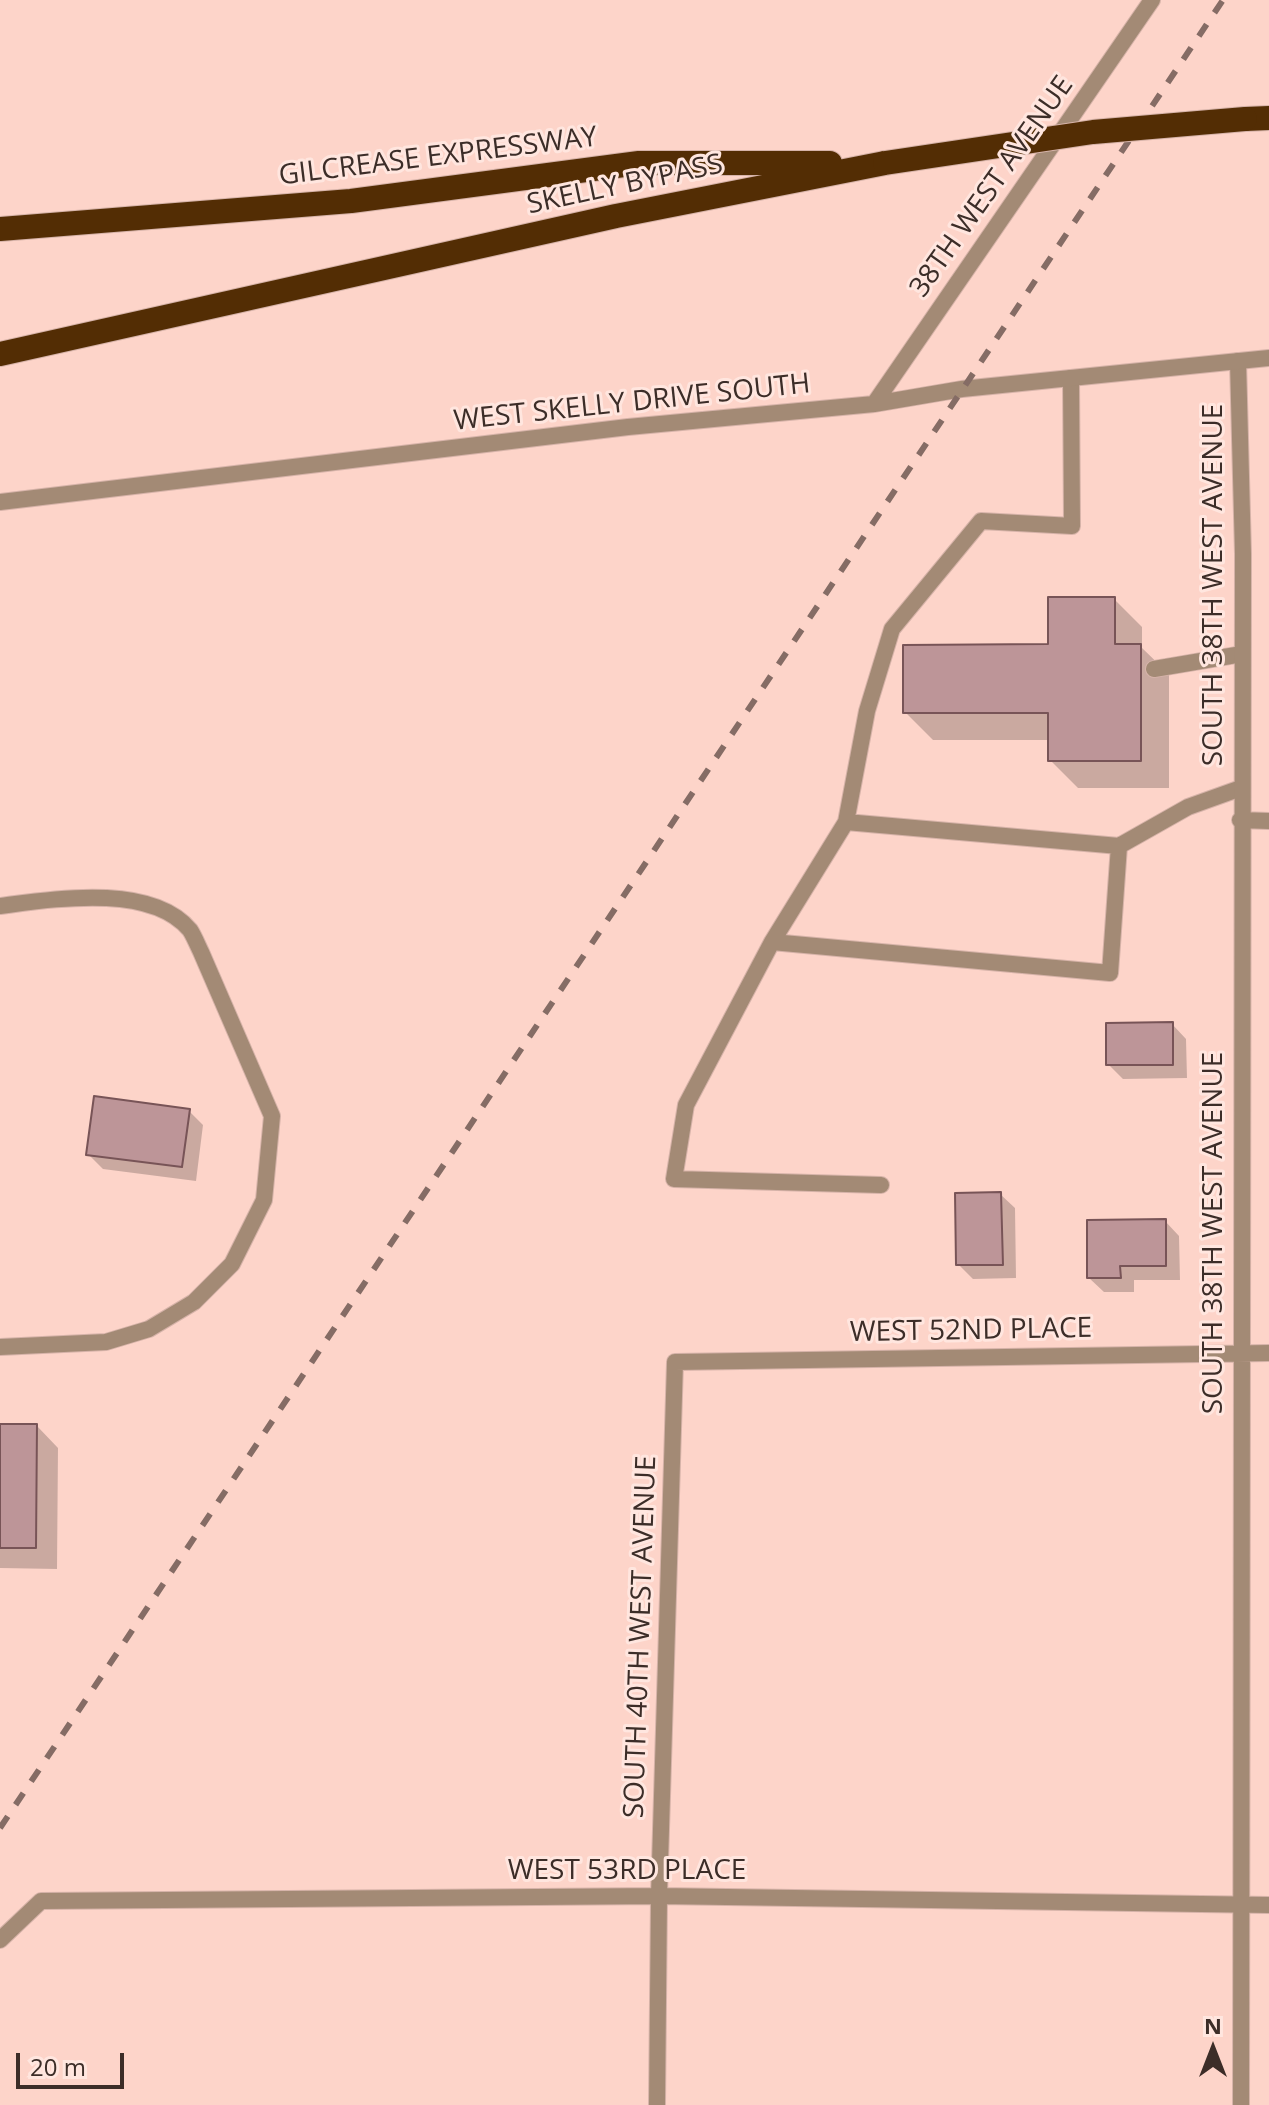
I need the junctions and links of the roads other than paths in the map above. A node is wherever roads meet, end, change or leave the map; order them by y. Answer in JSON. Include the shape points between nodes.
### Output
{"nodes":[{"id":1,"x":1152,"y":0,"type":"edge"},
{"id":2,"x":1257,"y":118,"type":"edge"},
{"id":3,"x":885,"y":163,"type":"junction"},
{"id":4,"x":0,"y":229,"type":"edge"},
{"id":5,"x":0,"y":354,"type":"edge"},
{"id":6,"x":1269,"y":358,"type":"edge"},
{"id":7,"x":1238,"y":361,"type":"junction"},
{"id":8,"x":1071,"y":378,"type":"junction"},
{"id":9,"x":874,"y":404,"type":"junction"},
{"id":10,"x":0,"y":502,"type":"edge"},
{"id":11,"x":1242,"y":654,"type":"junction"},
{"id":12,"x":1154,"y":669,"type":"dead end"},
{"id":13,"x":1241,"y":788,"type":"junction"},
{"id":14,"x":1240,"y":820,"type":"junction"},
{"id":15,"x":1269,"y":821,"type":"edge"},
{"id":16,"x":846,"y":822,"type":"junction"},
{"id":17,"x":1119,"y":846,"type":"junction"},
{"id":18,"x":0,"y":906,"type":"edge"},
{"id":19,"x":772,"y":942,"type":"junction"},
{"id":20,"x":881,"y":1185,"type":"dead end"},
{"id":21,"x":0,"y":1347,"type":"edge"},
{"id":22,"x":1240,"y":1353,"type":"junction"},
{"id":23,"x":1269,"y":1353,"type":"edge"},
{"id":24,"x":675,"y":1362,"type":"joint"},
{"id":25,"x":659,"y":1896,"type":"junction"},
{"id":26,"x":1242,"y":1905,"type":"junction"},
{"id":27,"x":1269,"y":1905,"type":"edge"},
{"id":28,"x":0,"y":1940,"type":"edge"},
{"id":29,"x":657,"y":2105,"type":"edge"},
{"id":30,"x":1241,"y":2105,"type":"edge"}],
"edges":[{"from":1,"to":9,"type":"street","name":"38TH WEST AVENUE"},
{"from":2,"to":3,"type":"highway","name":"SKELLY BYPASS","bridge":true,"via":[[1093,132]]},
{"from":3,"to":4,"type":"highway","name":"GILCREASE EXPRESSWAY","via":[[639,163],[351,201]]},
{"from":3,"to":5,"type":"highway","name":"SKELLY BYPASS","via":[[616,216]]},
{"from":6,"to":7,"type":"street","name":"WEST SKELLY DRIVE SOUTH"},
{"from":7,"to":8,"type":"street","name":"WEST SKELLY DRIVE SOUTH"},
{"from":7,"to":11,"type":"street","name":"SOUTH 38TH WEST AVENUE"},
{"from":8,"to":9,"type":"street","name":"WEST SKELLY DRIVE SOUTH"},
{"from":8,"to":16,"type":"street","via":[[1072,526],[981,521],[892,629],[867,711]]},
{"from":9,"to":10,"type":"street","name":"WEST SKELLY DRIVE SOUTH","via":[[628,427]]},
{"from":11,"to":12,"type":"street"},
{"from":11,"to":13,"type":"street","name":"SOUTH 38TH WEST AVENUE"},
{"from":13,"to":14,"type":"street","name":"SOUTH 38TH WEST AVENUE"},
{"from":13,"to":17,"type":"street","via":[[1188,807]]},
{"from":14,"to":15,"type":"street"},
{"from":14,"to":22,"type":"street","name":"SOUTH 38TH WEST AVENUE"},
{"from":16,"to":17,"type":"street"},
{"from":16,"to":19,"type":"street"},
{"from":17,"to":19,"type":"street","via":[[1110,973]]},
{"from":18,"to":21,"type":"street","via":[[132,898],[167,912],[190,930],[272,1116],[272,1140],[264,1200],[232,1264],[194,1302],[149,1329],[106,1342]]},
{"from":19,"to":20,"type":"street","via":[[686,1105],[674,1179]]},
{"from":22,"to":23,"type":"street","name":"WEST 52ND PLACE"},
{"from":22,"to":24,"type":"street","name":"WEST 52ND PLACE"},
{"from":22,"to":26,"type":"street","name":"SOUTH 38TH WEST AVENUE"},
{"from":24,"to":25,"type":"street","name":"SOUTH 40TH WEST AVENUE"},
{"from":25,"to":26,"type":"street","name":"WEST 53RD PLACE"},
{"from":25,"to":28,"type":"street","name":"WEST 53RD PLACE","via":[[41,1901]]},
{"from":25,"to":29,"type":"street","name":"SOUTH 40TH WEST AVENUE"},
{"from":26,"to":27,"type":"street","name":"WEST 53RD PLACE"},
{"from":26,"to":30,"type":"street","name":"SOUTH 38TH WEST AVENUE"}]}
